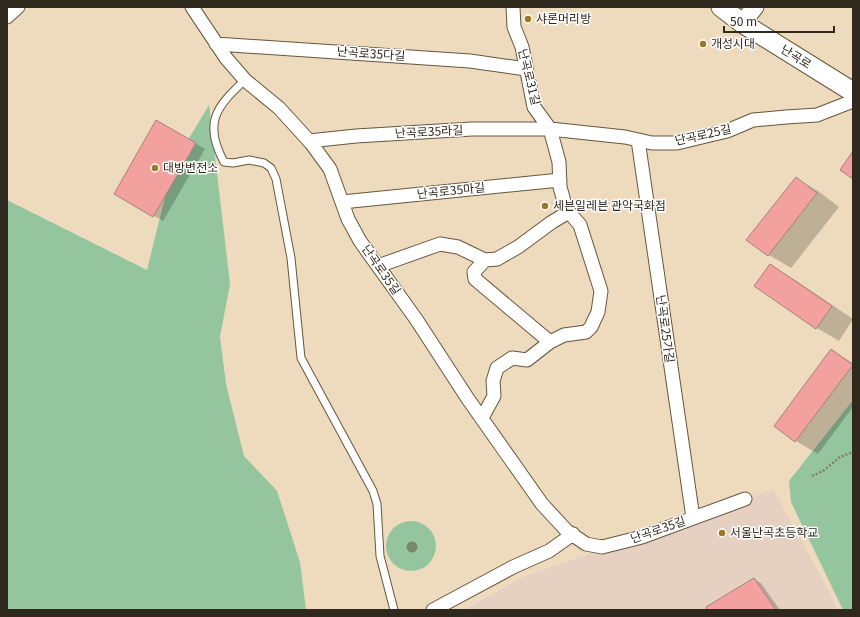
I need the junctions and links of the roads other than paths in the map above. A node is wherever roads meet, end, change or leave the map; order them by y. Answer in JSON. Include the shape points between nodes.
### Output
{"nodes":[{"id":1,"x":18,"y":7,"type":"edge"},
{"id":2,"x":192,"y":7,"type":"edge"},
{"id":3,"x":512,"y":7,"type":"edge"},
{"id":4,"x":721,"y":7,"type":"edge"},
{"id":5,"x":746,"y":13,"type":"edge"},
{"id":6,"x":7,"y":17,"type":"edge"},
{"id":7,"x":216,"y":44,"type":"junction"},
{"id":8,"x":526,"y":69,"type":"junction"},
{"id":9,"x":853,"y":78,"type":"edge"},
{"id":10,"x":245,"y":80,"type":"junction"},
{"id":11,"x":853,"y":92,"type":"edge"},
{"id":12,"x":853,"y":101,"type":"edge"},
{"id":13,"x":550,"y":128,"type":"junction"},
{"id":14,"x":638,"y":140,"type":"junction"},
{"id":15,"x":309,"y":141,"type":"junction"},
{"id":16,"x":560,"y":180,"type":"junction"},
{"id":17,"x":342,"y":202,"type":"junction"},
{"id":18,"x":569,"y":212,"type":"junction"},
{"id":19,"x":485,"y":260,"type":"junction"},
{"id":20,"x":378,"y":266,"type":"junction"},
{"id":21,"x":550,"y":342,"type":"junction"},
{"id":22,"x":482,"y":418,"type":"junction"},
{"id":23,"x":745,"y":499,"type":"dead end"},
{"id":24,"x":693,"y":518,"type":"junction"},
{"id":25,"x":573,"y":534,"type":"junction"},
{"id":26,"x":394,"y":610,"type":"edge"},
{"id":27,"x":433,"y":610,"type":"edge"}],
"edges":[{"from":1,"to":6,"type":"street"},
{"from":2,"to":7,"type":"street","name":"난곡로35길"},
{"from":3,"to":8,"type":"street","name":"난곡로31길","via":[[514,27],[522,47]]},
{"from":4,"to":5,"type":"main road","name":"난곡로"},
{"from":5,"to":9,"type":"main road","name":"난곡로"},
{"from":5,"to":11,"type":"main road","name":"난곡로"},
{"from":7,"to":8,"type":"street","name":"난곡로35다길","via":[[470,61]]},
{"from":7,"to":10,"type":"street","name":"난곡로35길"},
{"from":8,"to":13,"type":"street","name":"난곡로31길","via":[[534,107]]},
{"from":10,"to":15,"type":"street","name":"난곡로35길","via":[[279,108]]},
{"from":10,"to":26,"type":"lane","via":[[217,110],[213,135],[224,162],[250,160],[264,163],[271,168],[276,179],[291,258],[301,358],[374,491],[380,556]]},
{"from":12,"to":14,"type":"street","name":"난곡로25길","via":[[817,116],[753,120],[727,131],[677,143]]},
{"from":13,"to":14,"type":"street","name":"난곡로25길"},
{"from":13,"to":15,"type":"street","name":"난곡로35라길","via":[[472,129]]},
{"from":13,"to":16,"type":"street","name":"난곡로31길","via":[[559,162]]},
{"from":14,"to":24,"type":"street","name":"난곡로25가길"},
{"from":15,"to":17,"type":"street","name":"난곡로35길","via":[[330,169]]},
{"from":16,"to":17,"type":"street","name":"난곡로35마길"},
{"from":16,"to":18,"type":"street","name":"난곡로31길"},
{"from":17,"to":20,"type":"street","name":"난곡로35길","via":[[360,241]]},
{"from":18,"to":19,"type":"street","via":[[518,247],[497,259]]},
{"from":18,"to":21,"type":"street","name":"난곡로31길","via":[[580,224],[601,291],[598,312],[586,332],[564,335]]},
{"from":19,"to":20,"type":"street","via":[[458,247],[440,244]]},
{"from":19,"to":21,"type":"street","via":[[474,272],[475,279]]},
{"from":20,"to":22,"type":"street","name":"난곡로35길"},
{"from":21,"to":22,"type":"street","name":"난곡로31길","via":[[527,360],[512,358],[497,368],[494,396]]},
{"from":22,"to":25,"type":"street","name":"난곡로35길","via":[[542,504],[567,531]]},
{"from":23,"to":24,"type":"street","name":"난곡로35길"},
{"from":24,"to":25,"type":"street","name":"난곡로35길","via":[[642,537],[602,547],[586,544]]},
{"from":25,"to":27,"type":"street","via":[[549,551],[513,567]]}]}
